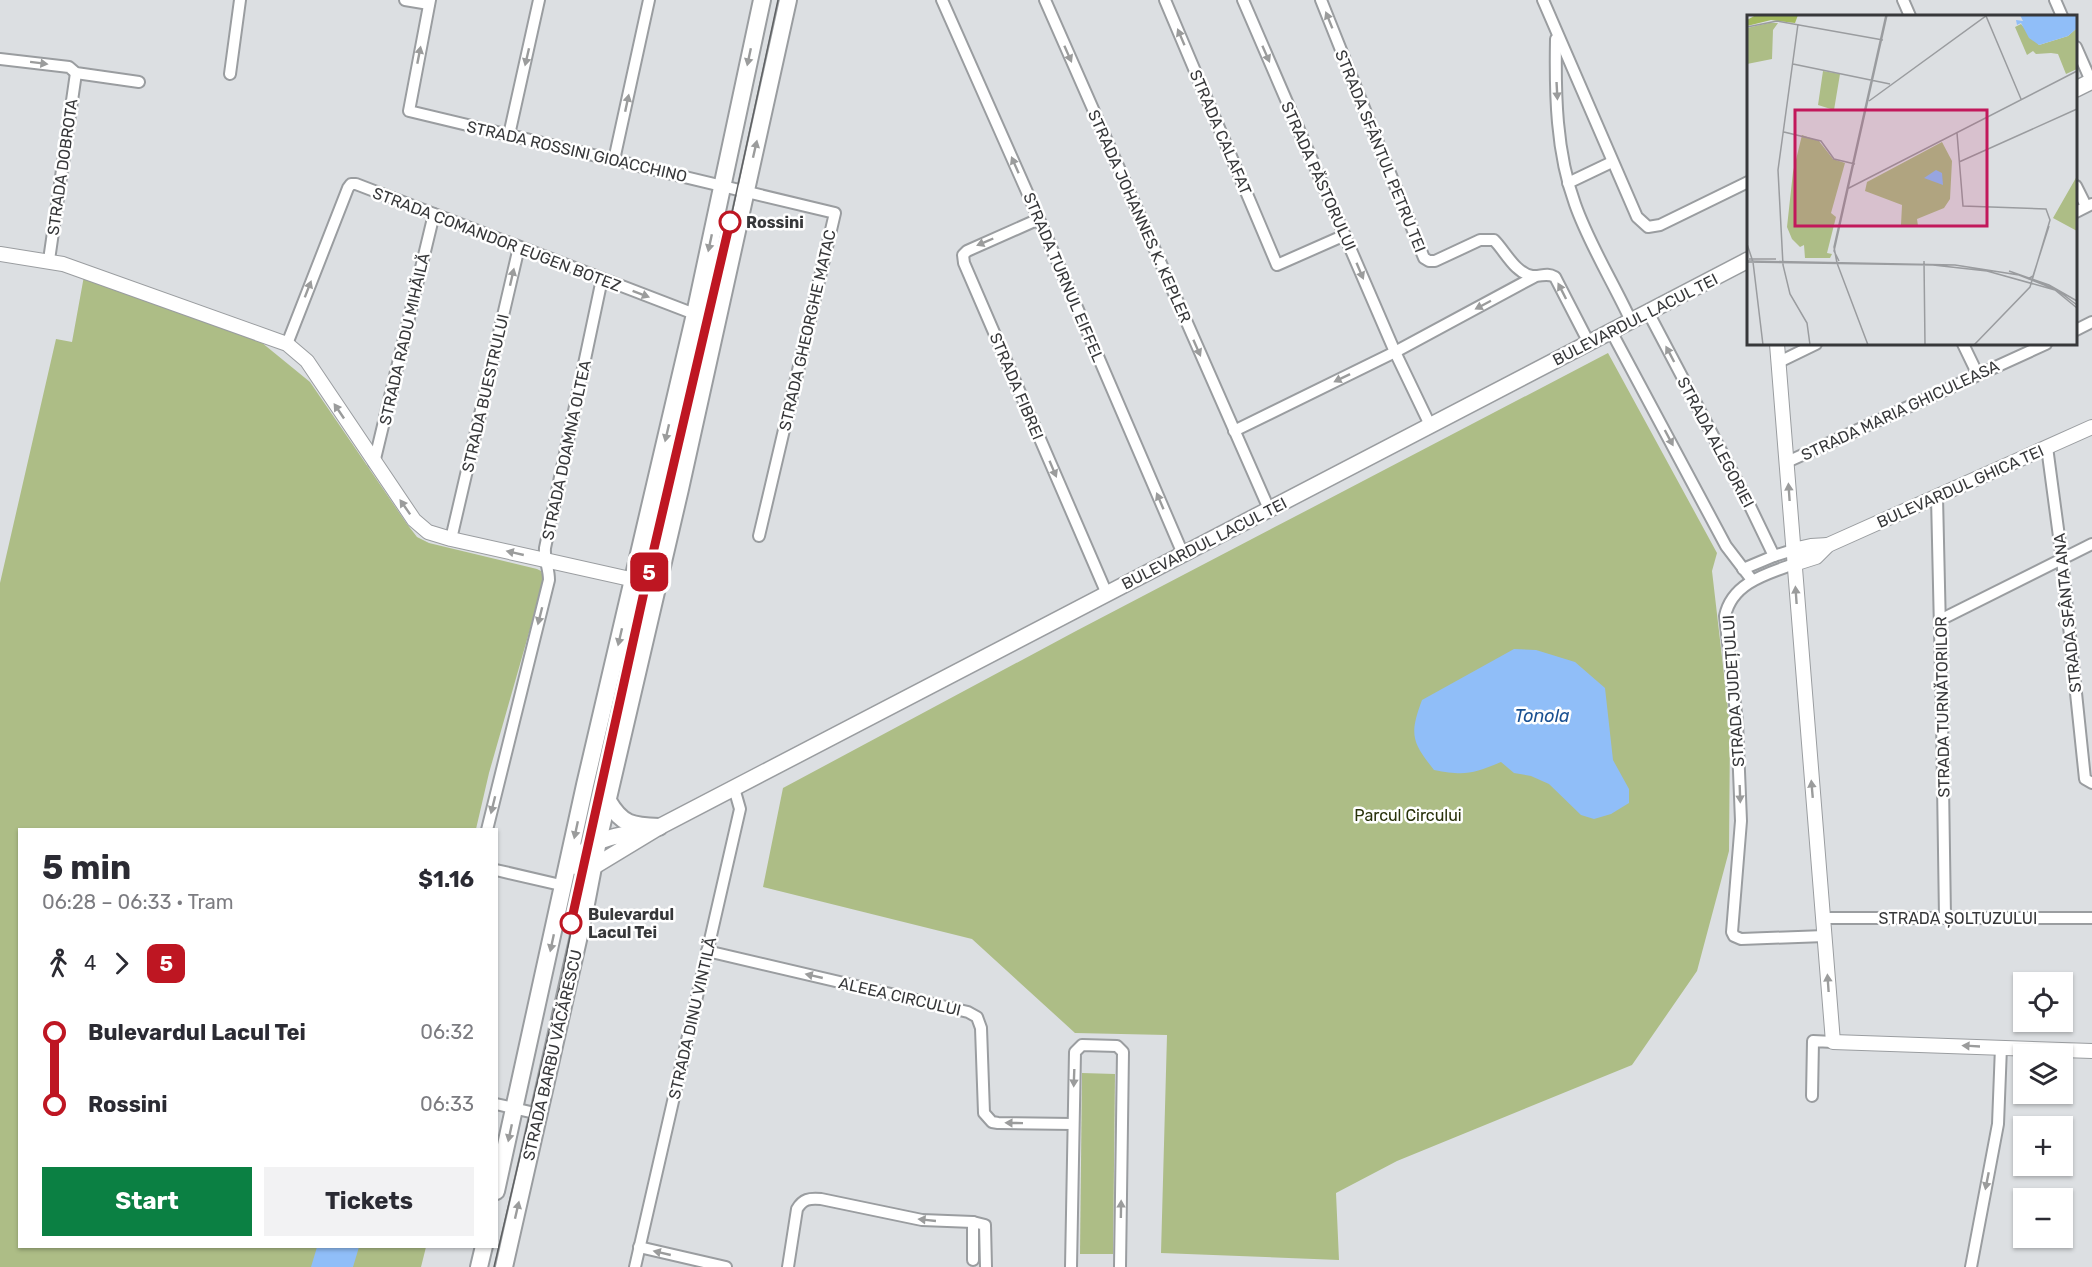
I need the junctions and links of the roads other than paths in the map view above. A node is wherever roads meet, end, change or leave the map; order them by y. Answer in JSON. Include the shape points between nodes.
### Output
{"nodes":[{"id":1,"x":240,"y":0,"type":"edge"},
{"id":2,"x":405,"y":0,"type":"edge"},
{"id":3,"x":539,"y":0,"type":"edge"},
{"id":4,"x":649,"y":0,"type":"edge"},
{"id":5,"x":762,"y":0,"type":"edge"},
{"id":6,"x":788,"y":0,"type":"edge"},
{"id":7,"x":942,"y":0,"type":"edge"},
{"id":8,"x":1045,"y":0,"type":"edge"},
{"id":9,"x":1165,"y":0,"type":"edge"},
{"id":10,"x":1242,"y":0,"type":"edge"},
{"id":11,"x":1321,"y":0,"type":"edge"},
{"id":12,"x":1543,"y":0,"type":"edge"},
{"id":13,"x":1903,"y":0,"type":"edge"},
{"id":14,"x":2055,"y":0,"type":"edge"},
{"id":15,"x":429,"y":2,"type":"edge"},
{"id":16,"x":1910,"y":15,"type":"edge"},
{"id":17,"x":2062,"y":15,"type":"edge"},
{"id":18,"x":1556,"y":33,"type":"junction"},
{"id":19,"x":2077,"y":48,"type":"edge"},
{"id":20,"x":0,"y":58,"type":"edge"},
{"id":21,"x":76,"y":73,"type":"junction"},
{"id":22,"x":230,"y":74,"type":"dead end"},
{"id":23,"x":2092,"y":81,"type":"edge"},
{"id":24,"x":139,"y":82,"type":"dead end"},
{"id":25,"x":2077,"y":88,"type":"edge"},
{"id":26,"x":509,"y":135,"type":"junction"},
{"id":27,"x":614,"y":160,"type":"junction"},
{"id":28,"x":1612,"y":162,"type":"junction"},
{"id":29,"x":1568,"y":183,"type":"junction"},
{"id":30,"x":1747,"y":183,"type":"edge"},
{"id":31,"x":722,"y":186,"type":"junction"},
{"id":32,"x":2077,"y":187,"type":"edge"},
{"id":33,"x":746,"y":192,"type":"junction"},
{"id":34,"x":2089,"y":205,"type":"edge"},
{"id":35,"x":434,"y":214,"type":"junction"},
{"id":36,"x":1039,"y":219,"type":"junction"},
{"id":37,"x":1345,"y":235,"type":"junction"},
{"id":38,"x":519,"y":247,"type":"junction"},
{"id":39,"x":0,"y":254,"type":"edge"},
{"id":40,"x":49,"y":260,"type":"junction"},
{"id":41,"x":1747,"y":261,"type":"edge"},
{"id":42,"x":1534,"y":277,"type":"junction"},
{"id":43,"x":602,"y":279,"type":"junction"},
{"id":44,"x":1648,"y":312,"type":"junction"},
{"id":45,"x":695,"y":314,"type":"junction"},
{"id":46,"x":1632,"y":321,"type":"junction"},
{"id":47,"x":2092,"y":322,"type":"edge"},
{"id":48,"x":718,"y":323,"type":"junction"},
{"id":49,"x":2077,"y":330,"type":"edge"},
{"id":50,"x":1611,"y":331,"type":"junction"},
{"id":51,"x":1589,"y":343,"type":"junction"},
{"id":52,"x":287,"y":344,"type":"junction"},
{"id":53,"x":1777,"y":345,"type":"edge"},
{"id":54,"x":1814,"y":345,"type":"edge"},
{"id":55,"x":1963,"y":345,"type":"edge"},
{"id":56,"x":2044,"y":345,"type":"edge"},
{"id":57,"x":1395,"y":352,"type":"junction"},
{"id":58,"x":1779,"y":362,"type":"junction"},
{"id":59,"x":1978,"y":375,"type":"junction"},
{"id":60,"x":1430,"y":425,"type":"junction"},
{"id":61,"x":2092,"y":427,"type":"edge"},
{"id":62,"x":1234,"y":431,"type":"junction"},
{"id":63,"x":2047,"y":447,"type":"junction"},
{"id":64,"x":1787,"y":462,"type":"junction"},
{"id":65,"x":375,"y":464,"type":"junction"},
{"id":66,"x":1937,"y":497,"type":"junction"},
{"id":67,"x":1269,"y":509,"type":"junction"},
{"id":68,"x":759,"y":536,"type":"dead end"},
{"id":69,"x":451,"y":539,"type":"junction"},
{"id":70,"x":2092,"y":544,"type":"edge"},
{"id":71,"x":1184,"y":554,"type":"junction"},
{"id":72,"x":1774,"y":556,"type":"junction"},
{"id":73,"x":1794,"y":557,"type":"junction"},
{"id":74,"x":2062,"y":559,"type":"junction"},
{"id":75,"x":544,"y":560,"type":"junction"},
{"id":76,"x":1743,"y":569,"type":"junction"},
{"id":77,"x":1752,"y":579,"type":"junction"},
{"id":78,"x":633,"y":580,"type":"junction"},
{"id":79,"x":657,"y":585,"type":"junction"},
{"id":80,"x":1107,"y":594,"type":"junction"},
{"id":81,"x":1940,"y":621,"type":"junction"},
{"id":82,"x":2089,"y":781,"type":"edge"},
{"id":83,"x":734,"y":788,"type":"junction"},
{"id":84,"x":608,"y":801,"type":"junction"},
{"id":85,"x":659,"y":827,"type":"junction"},
{"id":86,"x":487,"y":828,"type":"edge"},
{"id":87,"x":598,"y":841,"type":"junction"},
{"id":88,"x":569,"y":865,"type":"junction"},
{"id":89,"x":592,"y":867,"type":"junction"},
{"id":90,"x":498,"y":870,"type":"edge"},
{"id":91,"x":564,"y":886,"type":"junction"},
{"id":92,"x":1945,"y":917,"type":"junction"},
{"id":93,"x":1823,"y":918,"type":"junction"},
{"id":94,"x":2092,"y":918,"type":"edge"},
{"id":95,"x":1825,"y":936,"type":"junction"},
{"id":96,"x":707,"y":951,"type":"junction"},
{"id":97,"x":1833,"y":1042,"type":"junction"},
{"id":98,"x":2001,"y":1047,"type":"junction"},
{"id":99,"x":2092,"y":1051,"type":"edge"},
{"id":100,"x":1812,"y":1096,"type":"dead end"},
{"id":101,"x":498,"y":1105,"type":"edge"},
{"id":102,"x":515,"y":1109,"type":"junction"},
{"id":103,"x":539,"y":1114,"type":"junction"},
{"id":104,"x":1073,"y":1124,"type":"junction"},
{"id":105,"x":498,"y":1182,"type":"edge"},
{"id":106,"x":973,"y":1222,"type":"junction"},
{"id":107,"x":639,"y":1247,"type":"junction"},
{"id":108,"x":484,"y":1248,"type":"edge"},
{"id":109,"x":973,"y":1260,"type":"dead end"},
{"id":110,"x":479,"y":1267,"type":"edge"},
{"id":111,"x":504,"y":1267,"type":"edge"},
{"id":112,"x":635,"y":1267,"type":"edge"},
{"id":113,"x":726,"y":1267,"type":"edge"},
{"id":114,"x":788,"y":1267,"type":"edge"},
{"id":115,"x":986,"y":1267,"type":"edge"},
{"id":116,"x":1071,"y":1267,"type":"edge"},
{"id":117,"x":1120,"y":1267,"type":"edge"},
{"id":118,"x":1971,"y":1267,"type":"edge"}],
"edges":[{"from":1,"to":22,"type":"street"},
{"from":2,"to":15,"type":"street"},
{"from":3,"to":26,"type":"street","one_way":true},
{"from":27,"to":4,"type":"street","one_way":true},
{"from":5,"to":31,"type":"main road","name":"STRADA BARBU VĂCĂRESCU","one_way":true},
{"from":33,"to":6,"type":"main road","name":"STRADA BARBU VĂCĂRESCU","one_way":true},
{"from":36,"to":7,"type":"street","name":"STRADA TURNUL EIFFEL","one_way":true},
{"from":8,"to":62,"type":"street","name":"STRADA JOHANNES K. KEPLER","one_way":true},
{"from":37,"to":9,"type":"street","name":"STRADA CALAFAT","one_way":true,"via":[[1277,265]]},
{"from":10,"to":37,"type":"street","name":"STRADA PĂSTORULUI","one_way":true},
{"from":42,"to":11,"type":"street","name":"STRADA SFÂNTUL PETRU TEI","one_way":true,"via":[[1516,266],[1494,240],[1480,240],[1435,261],[1424,258]]},
{"from":12,"to":18,"type":"street"},
{"from":13,"to":16,"type":"street"},
{"from":14,"to":17,"type":"street"},
{"from":26,"to":15,"type":"street","name":"STRADA ROSSINI GIOACCHINO","one_way":true,"via":[[409,111]]},
{"from":18,"to":28,"type":"street"},
{"from":18,"to":29,"type":"street","one_way":true,"via":[[1558,113]]},
{"from":19,"to":23,"type":"street"},
{"from":20,"to":21,"type":"street","one_way":true,"via":[[69,67]]},
{"from":21,"to":24,"type":"street"},
{"from":21,"to":40,"type":"street","name":"STRADA DOBROTA"},
{"from":23,"to":25,"type":"main road"},
{"from":26,"to":27,"type":"street","name":"STRADA ROSSINI GIOACCHINO"},
{"from":27,"to":31,"type":"street","name":"STRADA ROSSINI GIOACCHINO"},
{"from":28,"to":29,"type":"street"},
{"from":28,"to":30,"type":"street","via":[[1637,217],[1648,227],[1660,225]]},
{"from":29,"to":46,"type":"street","via":[[1583,224]]},
{"from":31,"to":33,"type":"street","name":"STRADA ROSSINI GIOACCHINO"},
{"from":31,"to":45,"type":"main road","name":"STRADA BARBU VĂCĂRESCU","one_way":true},
{"from":32,"to":34,"type":"street"},
{"from":33,"to":48,"type":"main road","name":"STRADA BARBU VĂCĂRESCU"},
{"from":33,"to":68,"type":"street","name":"STRADA GHEORGHE MATAC","via":[[835,213]]},
{"from":35,"to":38,"type":"street","name":"STRADA COMANDOR EUGEN BOTEZ"},
{"from":52,"to":35,"type":"street","name":"STRADA COMANDOR EUGEN BOTEZ","one_way":true,"via":[[351,184]]},
{"from":35,"to":65,"type":"street","name":"STRADA RADU MIHĂILĂ"},
{"from":71,"to":36,"type":"street","name":"STRADA TURNUL EIFFEL","one_way":true},
{"from":36,"to":80,"type":"street","name":"STRADA FIBREI","one_way":true,"via":[[967,251],[964,263]]},
{"from":37,"to":57,"type":"street","name":"STRADA PĂSTORULUI","one_way":true},
{"from":38,"to":43,"type":"street","name":"STRADA COMANDOR EUGEN BOTEZ"},
{"from":69,"to":38,"type":"street","name":"STRADA BUESTRULUI","one_way":true},
{"from":39,"to":40,"type":"street"},
{"from":40,"to":52,"type":"street"},
{"from":41,"to":44,"type":"main road","name":"BULEVARDUL LACUL TEI"},
{"from":51,"to":42,"type":"street","name":"STRADA SFÂNTUL PETRU TEI","one_way":true,"via":[[1555,277]]},
{"from":42,"to":57,"type":"street","one_way":true},
{"from":43,"to":45,"type":"street","name":"STRADA COMANDOR EUGEN BOTEZ","one_way":true},
{"from":43,"to":75,"type":"street","name":"STRADA DOAMNA OLTEA"},
{"from":44,"to":46,"type":"main road","name":"BULEVARDUL LACUL TEI"},
{"from":72,"to":44,"type":"street","name":"STRADA ALEGORIEI","one_way":true},
{"from":45,"to":48,"type":"street","name":"STRADA COMANDOR EUGEN BOTEZ"},
{"from":45,"to":78,"type":"main road","name":"STRADA BARBU VĂCĂRESCU","one_way":true},
{"from":46,"to":50,"type":"main road","name":"BULEVARDUL LACUL TEI"},
{"from":47,"to":49,"type":"street"},
{"from":48,"to":79,"type":"main road","name":"STRADA BARBU VĂCĂRESCU"},
{"from":50,"to":51,"type":"main road","name":"BULEVARDUL LACUL TEI"},
{"from":50,"to":76,"type":"street","one_way":true,"via":[[1726,546]]},
{"from":51,"to":60,"type":"main road","name":"BULEVARDUL LACUL TEI"},
{"from":65,"to":52,"type":"street","one_way":true,"via":[[307,361]]},
{"from":53,"to":58,"type":"street"},
{"from":54,"to":58,"type":"street"},
{"from":55,"to":59,"type":"street"},
{"from":56,"to":59,"type":"street","name":"STRADA MARIA GHICULEASA"},
{"from":57,"to":60,"type":"street","name":"STRADA PĂSTORULUI"},
{"from":57,"to":62,"type":"street","one_way":true},
{"from":58,"to":64,"type":"street"},
{"from":59,"to":64,"type":"street","name":"STRADA MARIA GHICULEASA"},
{"from":60,"to":67,"type":"main road","name":"BULEVARDUL LACUL TEI"},
{"from":61,"to":63,"type":"street","name":"BULEVARDUL GHICA TEI"},
{"from":62,"to":67,"type":"street","name":"STRADA JOHANNES K. KEPLER"},
{"from":63,"to":66,"type":"street","name":"BULEVARDUL GHICA TEI"},
{"from":63,"to":74,"type":"street","name":"STRADA SFÂNTA ANA"},
{"from":73,"to":64,"type":"street","one_way":true},
{"from":69,"to":65,"type":"street","one_way":true,"via":[[420,526]]},
{"from":66,"to":73,"type":"street","name":"BULEVARDUL GHICA TEI","via":[[1828,545],[1815,557]]},
{"from":66,"to":81,"type":"street","name":"STRADA TURNĂTORILOR"},
{"from":67,"to":71,"type":"main road","name":"BULEVARDUL LACUL TEI"},
{"from":75,"to":69,"type":"street","one_way":true},
{"from":70,"to":74,"type":"street"},
{"from":71,"to":80,"type":"main road","name":"BULEVARDUL LACUL TEI"},
{"from":72,"to":73,"type":"street"},
{"from":72,"to":76,"type":"street"},
{"from":73,"to":77,"type":"street"},
{"from":93,"to":73,"type":"street","one_way":true},
{"from":74,"to":81,"type":"street"},
{"from":74,"to":82,"type":"street","name":"STRADA SFÂNTA ANA"},
{"from":75,"to":78,"type":"street"},
{"from":75,"to":86,"type":"street","name":"STRADA DOAMNA OLTEA","one_way":true,"via":[[549,579]]},
{"from":76,"to":77,"type":"street"},
{"from":77,"to":95,"type":"street","name":"STRADA JUDEȚULUI","one_way":true,"via":[[1730,600],[1725,616],[1737,722],[1741,821],[1732,932],[1741,939]]},
{"from":78,"to":79,"type":"street"},
{"from":78,"to":88,"type":"main road","name":"STRADA BARBU VĂCĂRESCU","one_way":true},
{"from":79,"to":84,"type":"main road","name":"STRADA BARBU VĂCĂRESCU"},
{"from":80,"to":83,"type":"main road","name":"BULEVARDUL LACUL TEI"},
{"from":81,"to":92,"type":"street","name":"STRADA TURNĂTORILOR"},
{"from":83,"to":85,"type":"main road","name":"BULEVARDUL LACUL TEI"},
{"from":83,"to":96,"type":"street","name":"STRADA DINU VINTILĂ","via":[[740,809]]},
{"from":84,"to":85,"type":"main road","via":[[626,822]]},
{"from":84,"to":87,"type":"main road","name":"STRADA BARBU VĂCĂRESCU"},
{"from":85,"to":87,"type":"main road","name":"BULEVARDUL LACUL TEI"},
{"from":85,"to":89,"type":"main road","name":"BULEVARDUL LACUL TEI"},
{"from":87,"to":88,"type":"main road","name":"BULEVARDUL LACUL TEI"},
{"from":87,"to":89,"type":"main road","name":"STRADA BARBU VĂCĂRESCU"},
{"from":88,"to":89,"type":"main road"},
{"from":88,"to":91,"type":"main road","name":"STRADA BARBU VĂCĂRESCU"},
{"from":89,"to":103,"type":"main road","name":"STRADA BARBU VĂCĂRESCU"},
{"from":90,"to":91,"type":"street"},
{"from":91,"to":102,"type":"main road","name":"STRADA BARBU VĂCĂRESCU","one_way":true},
{"from":92,"to":93,"type":"street","name":"STRADA ȘOLTUZULUI"},
{"from":92,"to":94,"type":"street","name":"STRADA ȘOLTUZULUI"},
{"from":93,"to":95,"type":"street"},
{"from":97,"to":95,"type":"street","one_way":true},
{"from":104,"to":96,"type":"street","name":"ALEEA CIRCULUI","one_way":true,"via":[[998,1123],[987,1118],[983,1106],[981,1029],[977,1017],[968,1012]]},
{"from":96,"to":107,"type":"street","name":"STRADA DINU VINTILĂ"},
{"from":98,"to":97,"type":"street","one_way":true},
{"from":97,"to":100,"type":"street","via":[[1813,1041]]},
{"from":98,"to":99,"type":"street"},
{"from":98,"to":118,"type":"street","one_way":true,"via":[[1998,1124]]},
{"from":101,"to":102,"type":"street"},
{"from":102,"to":103,"type":"street"},
{"from":102,"to":105,"type":"main road","name":"STRADA BARBU VĂCĂRESCU","one_way":true},
{"from":111,"to":103,"type":"main road","name":"STRADA BARBU VĂCĂRESCU","one_way":true},
{"from":104,"to":116,"type":"street"},
{"from":117,"to":104,"type":"street","one_way":true,"via":[[1121,1048],[1082,1045],[1075,1052]]},
{"from":106,"to":109,"type":"street"},
{"from":106,"to":114,"type":"street","one_way":true,"via":[[922,1220],[809,1198],[801,1201],[797,1209]]},
{"from":106,"to":115,"type":"street","via":[[985,1225]]},
{"from":107,"to":112,"type":"street","name":"STRADA DINU VINTILĂ"},
{"from":113,"to":107,"type":"street","one_way":true},
{"from":108,"to":110,"type":"main road"}]}
